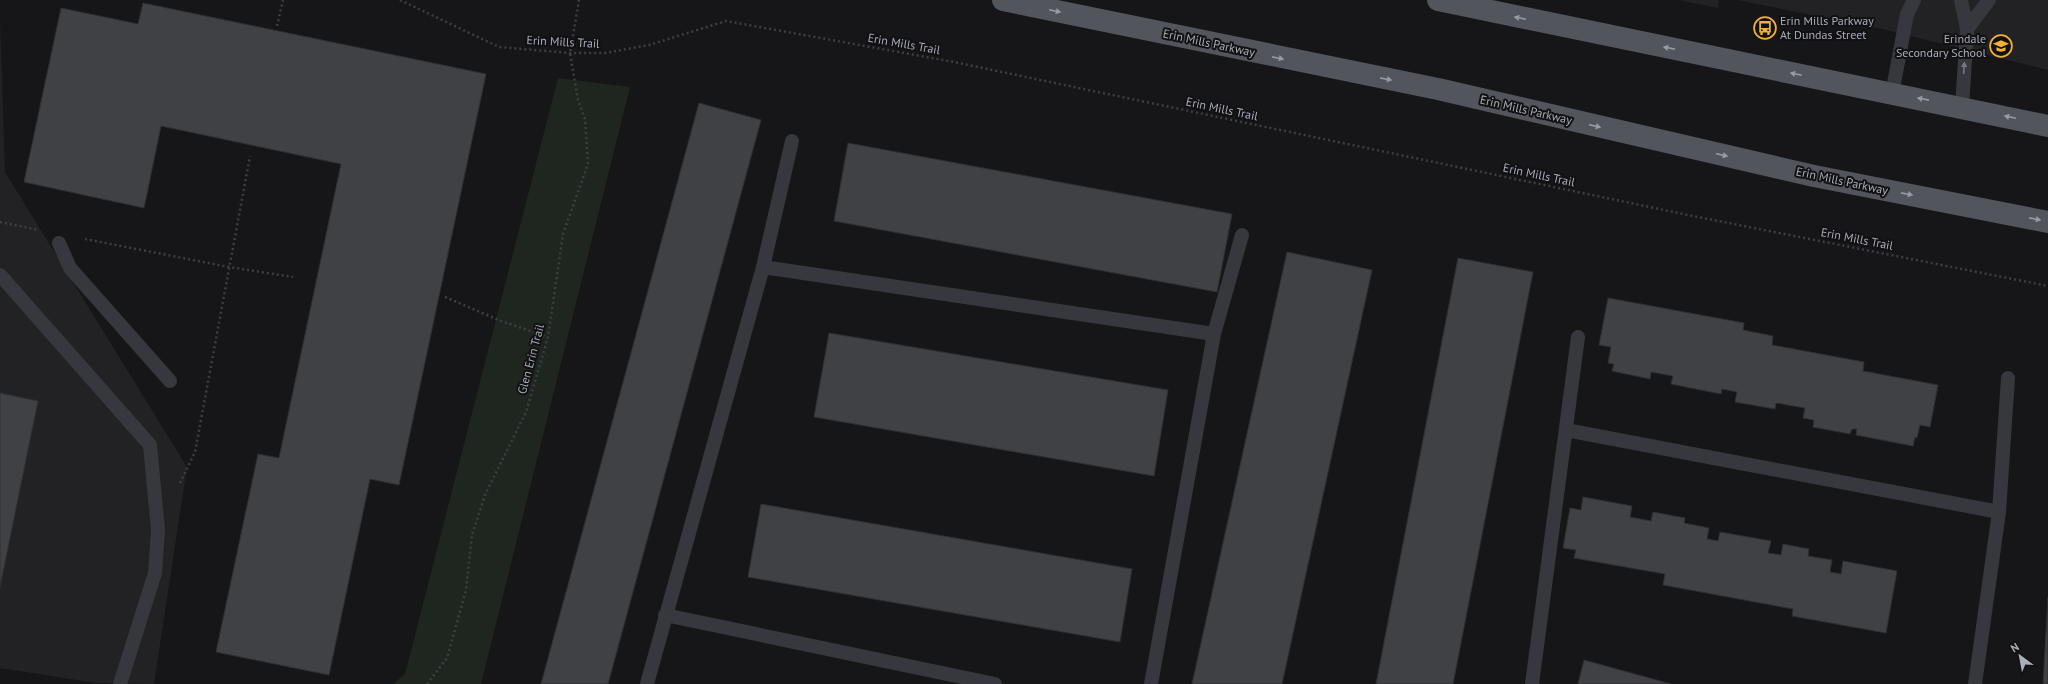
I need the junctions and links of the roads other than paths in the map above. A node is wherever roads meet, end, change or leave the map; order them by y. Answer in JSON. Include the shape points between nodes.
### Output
{"nodes":[{"id":1,"x":1003,"y":0,"type":"edge"},
{"id":2,"x":1438,"y":0,"type":"edge"},
{"id":3,"x":1902,"y":0,"type":"edge"},
{"id":4,"x":1914,"y":0,"type":"edge"},
{"id":5,"x":1961,"y":0,"type":"edge"},
{"id":6,"x":1989,"y":0,"type":"edge"},
{"id":7,"x":1907,"y":14,"type":"junction"},
{"id":8,"x":1967,"y":29,"type":"junction"},
{"id":9,"x":1892,"y":94,"type":"junction"},
{"id":10,"x":1962,"y":107,"type":"junction"},
{"id":11,"x":2048,"y":126,"type":"edge"},
{"id":12,"x":792,"y":141,"type":"dead end"},
{"id":13,"x":2048,"y":222,"type":"edge"},
{"id":14,"x":1242,"y":234,"type":"dead end"},
{"id":15,"x":59,"y":243,"type":"dead end"},
{"id":16,"x":763,"y":267,"type":"junction"},
{"id":17,"x":0,"y":275,"type":"edge"},
{"id":18,"x":1214,"y":334,"type":"junction"},
{"id":19,"x":1578,"y":336,"type":"dead end"},
{"id":20,"x":2008,"y":378,"type":"dead end"},
{"id":21,"x":170,"y":381,"type":"dead end"},
{"id":22,"x":1566,"y":430,"type":"junction"},
{"id":23,"x":1999,"y":512,"type":"junction"},
{"id":24,"x":665,"y":615,"type":"junction"},
{"id":25,"x":120,"y":684,"type":"edge"},
{"id":26,"x":647,"y":684,"type":"edge"},
{"id":27,"x":995,"y":684,"type":"edge"},
{"id":28,"x":1151,"y":684,"type":"edge"},
{"id":29,"x":1532,"y":684,"type":"edge"},
{"id":30,"x":1975,"y":684,"type":"edge"}],
"edges":[{"from":1,"to":13,"type":"main road","name":"Erin Mills Parkway","one_way":true,"via":[[1438,89],[1814,176]]},
{"from":9,"to":2,"type":"main road","one_way":true},
{"from":3,"to":7,"type":"lane"},
{"from":4,"to":7,"type":"lane"},
{"from":5,"to":8,"type":"lane"},
{"from":6,"to":8,"type":"lane"},
{"from":7,"to":9,"type":"lane"},
{"from":10,"to":8,"type":"lane","one_way":true},
{"from":10,"to":9,"type":"main road","one_way":true},
{"from":11,"to":10,"type":"main road","one_way":true},
{"from":12,"to":16,"type":"lane"},
{"from":14,"to":18,"type":"lane"},
{"from":15,"to":21,"type":"lane","via":[[70,268]]},
{"from":16,"to":18,"type":"lane"},
{"from":16,"to":24,"type":"lane"},
{"from":17,"to":25,"type":"lane","via":[[150,445],[158,530],[155,573]]},
{"from":18,"to":28,"type":"lane"},
{"from":19,"to":22,"type":"lane"},
{"from":20,"to":23,"type":"lane"},
{"from":22,"to":23,"type":"lane"},
{"from":22,"to":29,"type":"lane"},
{"from":23,"to":30,"type":"lane"},
{"from":24,"to":26,"type":"lane"},
{"from":24,"to":27,"type":"lane"}]}
